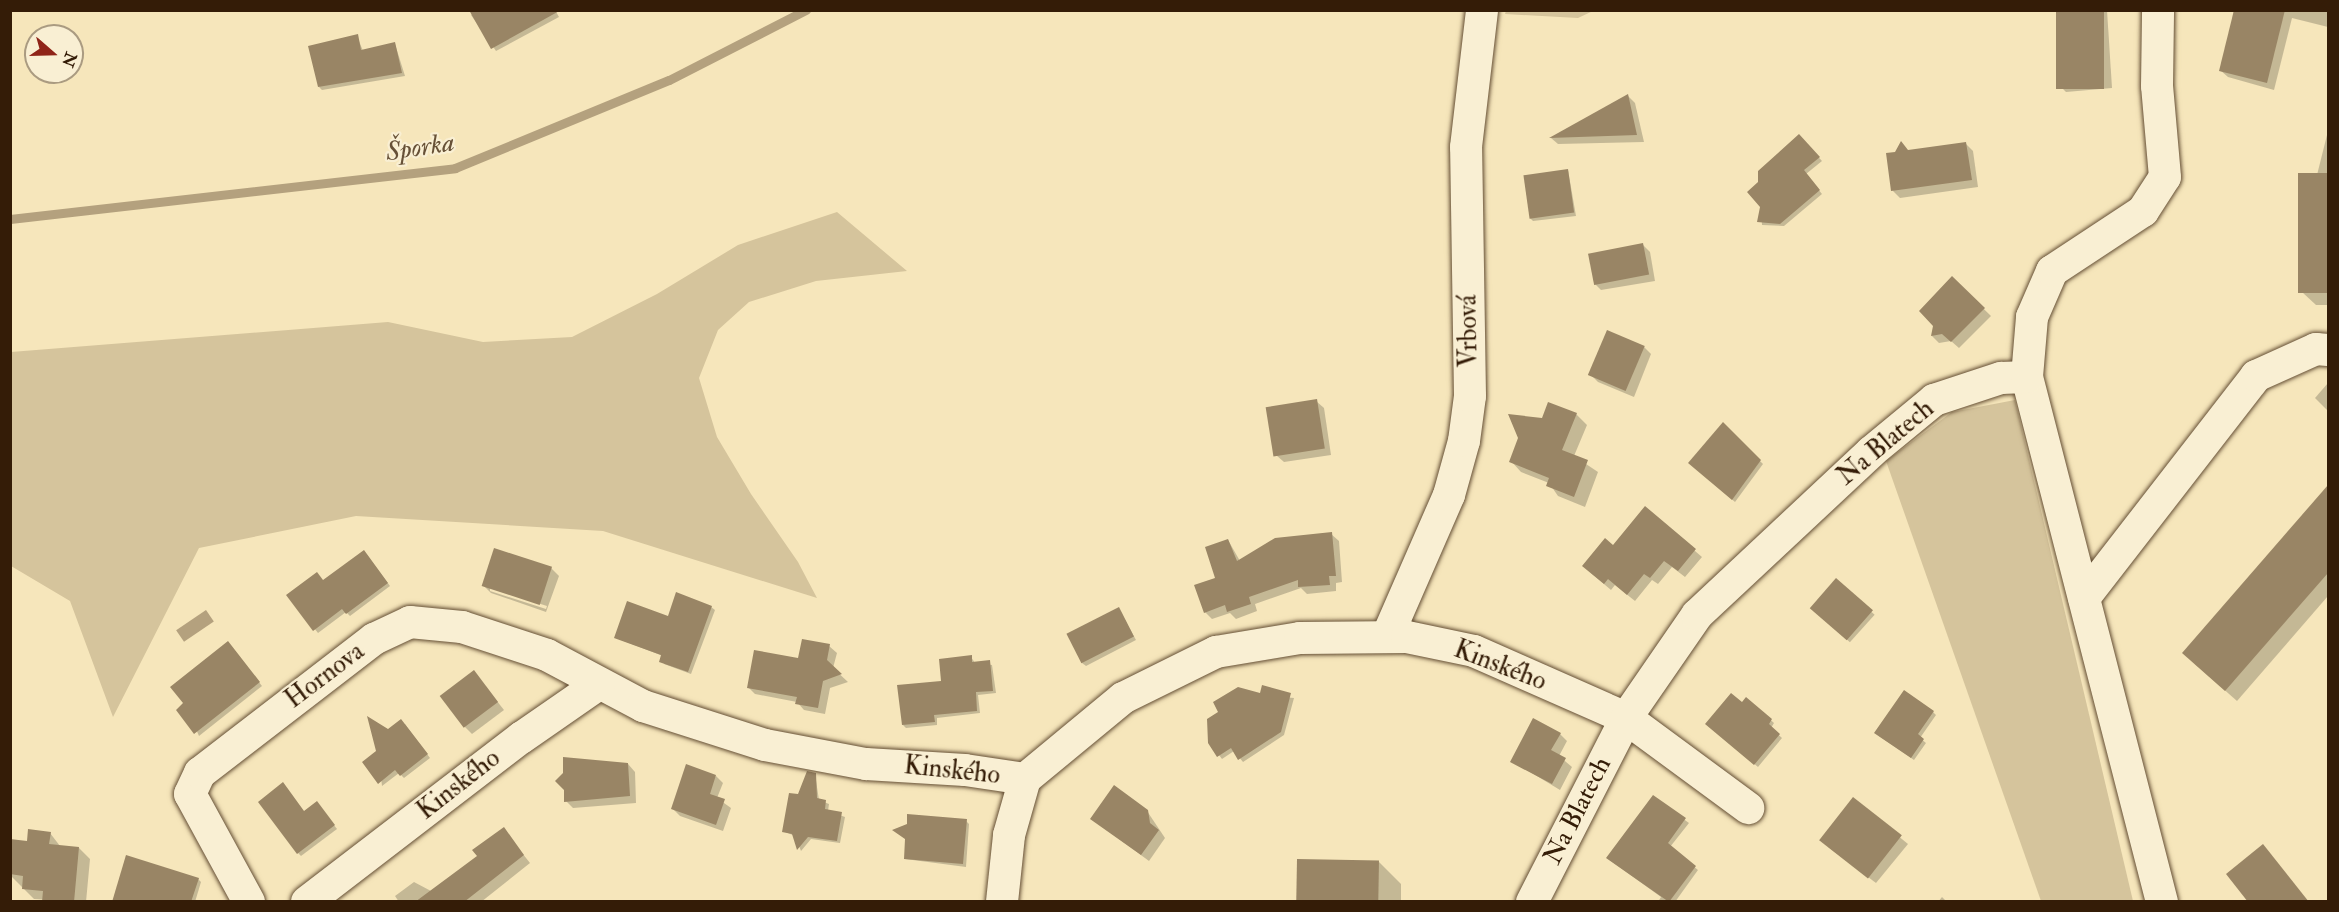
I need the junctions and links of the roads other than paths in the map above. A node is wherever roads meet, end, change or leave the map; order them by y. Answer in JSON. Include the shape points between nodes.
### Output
{"nodes":[{"id":1,"x":1482,"y":10,"type":"edge"},
{"id":2,"x":2158,"y":10,"type":"edge"},
{"id":3,"x":2328,"y":350,"type":"edge"},
{"id":4,"x":2014,"y":378,"type":"junction"},
{"id":5,"x":2084,"y":598,"type":"junction"},
{"id":6,"x":1387,"y":637,"type":"junction"},
{"id":7,"x":599,"y":684,"type":"junction"},
{"id":8,"x":1626,"y":718,"type":"junction"},
{"id":9,"x":1025,"y":779,"type":"junction"},
{"id":10,"x":1748,"y":808,"type":"dead end"},
{"id":11,"x":249,"y":902,"type":"edge"},
{"id":12,"x":307,"y":902,"type":"edge"},
{"id":13,"x":1002,"y":902,"type":"edge"},
{"id":14,"x":1532,"y":902,"type":"edge"},
{"id":15,"x":2162,"y":902,"type":"edge"}],
"edges":[{"from":1,"to":6,"type":"street","name":"Vrbová","via":[[1466,147],[1469,407],[1449,495]]},
{"from":2,"to":4,"type":"street","via":[[2157,86],[2164,177],[2143,211],[2052,271],[2032,316]]},
{"from":3,"to":5,"type":"street","via":[[2316,349],[2256,376]]},
{"from":4,"to":5,"type":"street"},
{"from":4,"to":8,"type":"street","name":"Na Blatech","via":[[1934,400],[1871,452],[1697,615]]},
{"from":5,"to":15,"type":"street"},
{"from":6,"to":8,"type":"street","name":"Kinského","via":[[1407,637],[1474,651]]},
{"from":6,"to":9,"type":"street","name":"Kinského","via":[[1300,638],[1216,652],[1123,698]]},
{"from":7,"to":9,"type":"street","name":"Kinského","via":[[643,706],[765,745],[866,764],[965,770]]},
{"from":7,"to":11,"type":"street","name":"Hornova","via":[[546,656],[462,627],[410,622],[374,639],[200,773],[190,794]]},
{"from":7,"to":12,"type":"street","name":"Kinského","via":[[530,731]]},
{"from":8,"to":10,"type":"street","name":"Kinského"},
{"from":8,"to":14,"type":"street","name":"Na Blatech"},
{"from":9,"to":13,"type":"street","via":[[1009,834]]}]}
